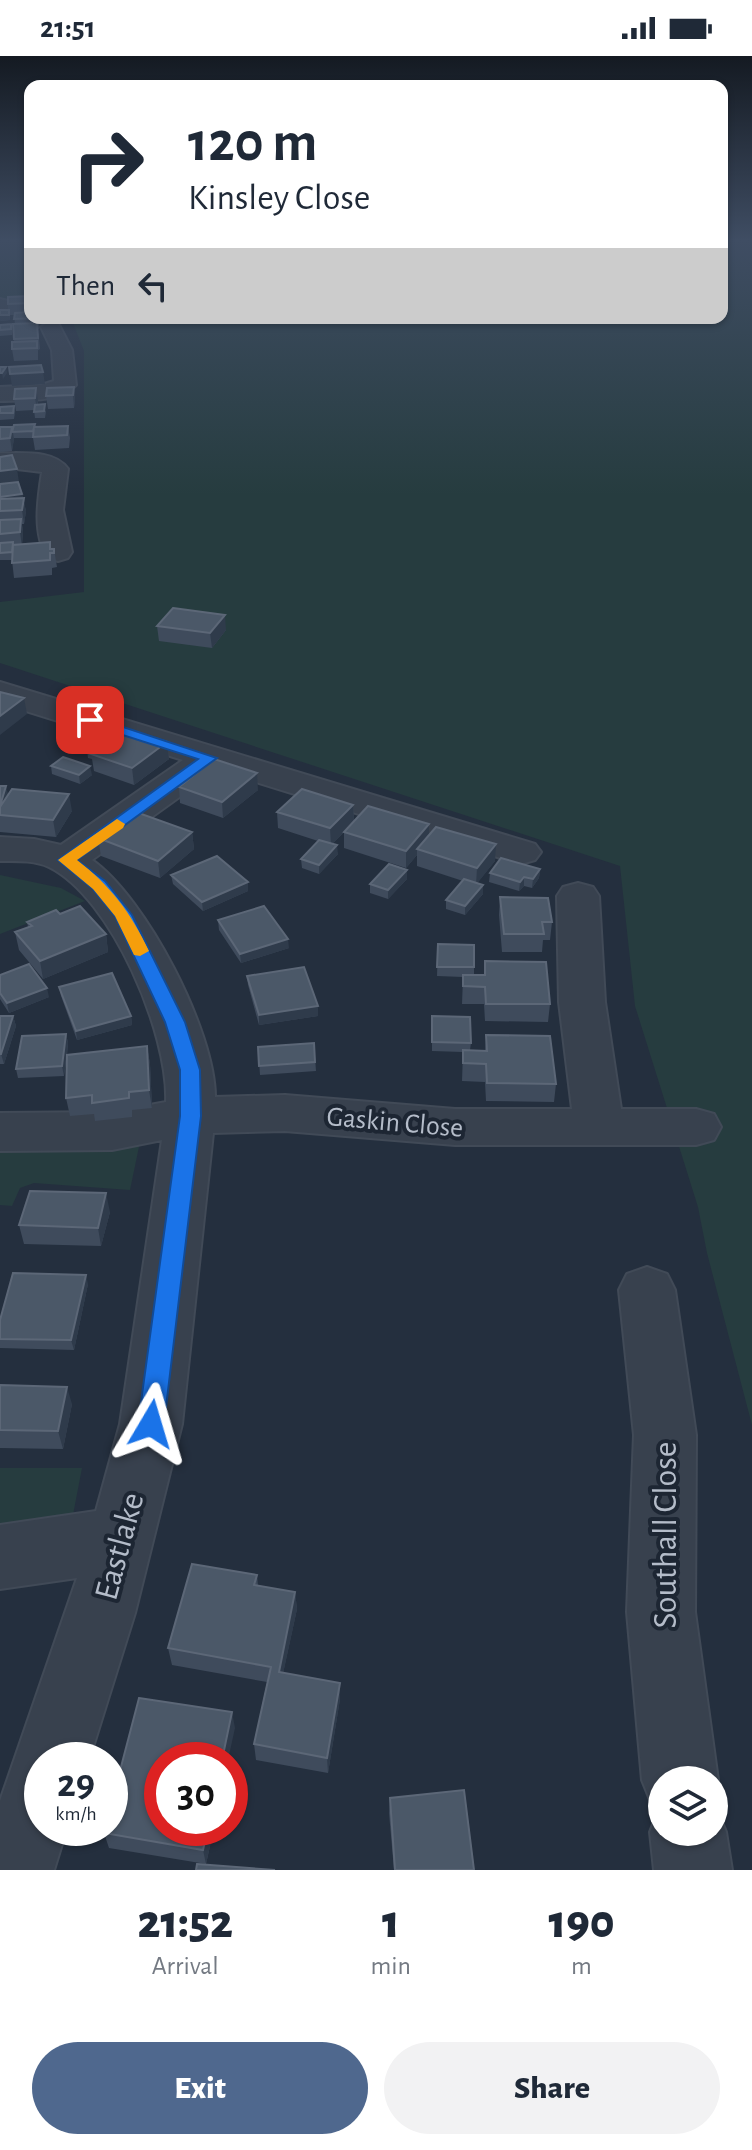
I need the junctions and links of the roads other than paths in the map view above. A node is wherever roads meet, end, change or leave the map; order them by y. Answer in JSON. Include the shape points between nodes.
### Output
{"nodes":[{"id":1,"x":51,"y":327,"type":"dead end"},
{"id":2,"x":0,"y":394,"type":"edge"},
{"id":3,"x":0,"y":460,"type":"edge"},
{"id":4,"x":53,"y":486,"type":"junction"},
{"id":5,"x":26,"y":489,"type":"dead end"},
{"id":6,"x":58,"y":552,"type":"edge"},
{"id":7,"x":0,"y":692,"type":"edge"},
{"id":8,"x":210,"y":758,"type":"junction"},
{"id":9,"x":0,"y":849,"type":"edge"},
{"id":10,"x":521,"y":852,"type":"dead end"},
{"id":11,"x":66,"y":860,"type":"junction"},
{"id":12,"x":578,"y":896,"type":"dead end"},
{"id":13,"x":190,"y":1116,"type":"junction"},
{"id":14,"x":696,"y":1127,"type":"dead end"},
{"id":15,"x":599,"y":1128,"type":"junction"},
{"id":16,"x":0,"y":1132,"type":"edge"},
{"id":17,"x":647,"y":1290,"type":"dead end"},
{"id":18,"x":121,"y":1539,"type":"junction"},
{"id":19,"x":0,"y":1557,"type":"edge"},
{"id":20,"x":58,"y":1742,"type":"edge"},
{"id":21,"x":678,"y":1766,"type":"edge"},
{"id":22,"x":24,"y":1843,"type":"edge"},
{"id":23,"x":690,"y":1846,"type":"edge"},
{"id":24,"x":15,"y":1870,"type":"edge"},
{"id":25,"x":693,"y":1870,"type":"edge"}],
"edges":[{"from":1,"to":2,"type":"street","via":[[62,350],[65,385]]},
{"from":3,"to":4,"type":"street","via":[[51,465]]},
{"from":4,"to":5,"type":"street"},
{"from":4,"to":6,"type":"street","via":[[50,510]]},
{"from":7,"to":8,"type":"street"},
{"from":8,"to":10,"type":"street"},
{"from":8,"to":11,"type":"street"},
{"from":9,"to":11,"type":"street","name":"Eastlake","via":[[37,851]]},
{"from":11,"to":13,"type":"street","name":"Eastlake","via":[[99,885],[130,928],[175,1022],[190,1070]]},
{"from":12,"to":15,"type":"street","via":[[582,1002]]},
{"from":13,"to":15,"type":"street","name":"Gaskin Close","via":[[318,1114],[455,1127]]},
{"from":13,"to":16,"type":"street","name":"Gaskin Close","via":[[112,1131]]},
{"from":13,"to":18,"type":"street","name":"Eastlake","via":[[151,1424]]},
{"from":14,"to":15,"type":"street","name":"Gaskin Close"},
{"from":17,"to":21,"type":"street","name":"Southall Close","via":[[665,1435],[661,1612]]},
{"from":18,"to":19,"type":"street"},
{"from":18,"to":20,"type":"street","name":"Eastlake"},
{"from":22,"to":24,"type":"street"},
{"from":23,"to":25,"type":"street"}]}
